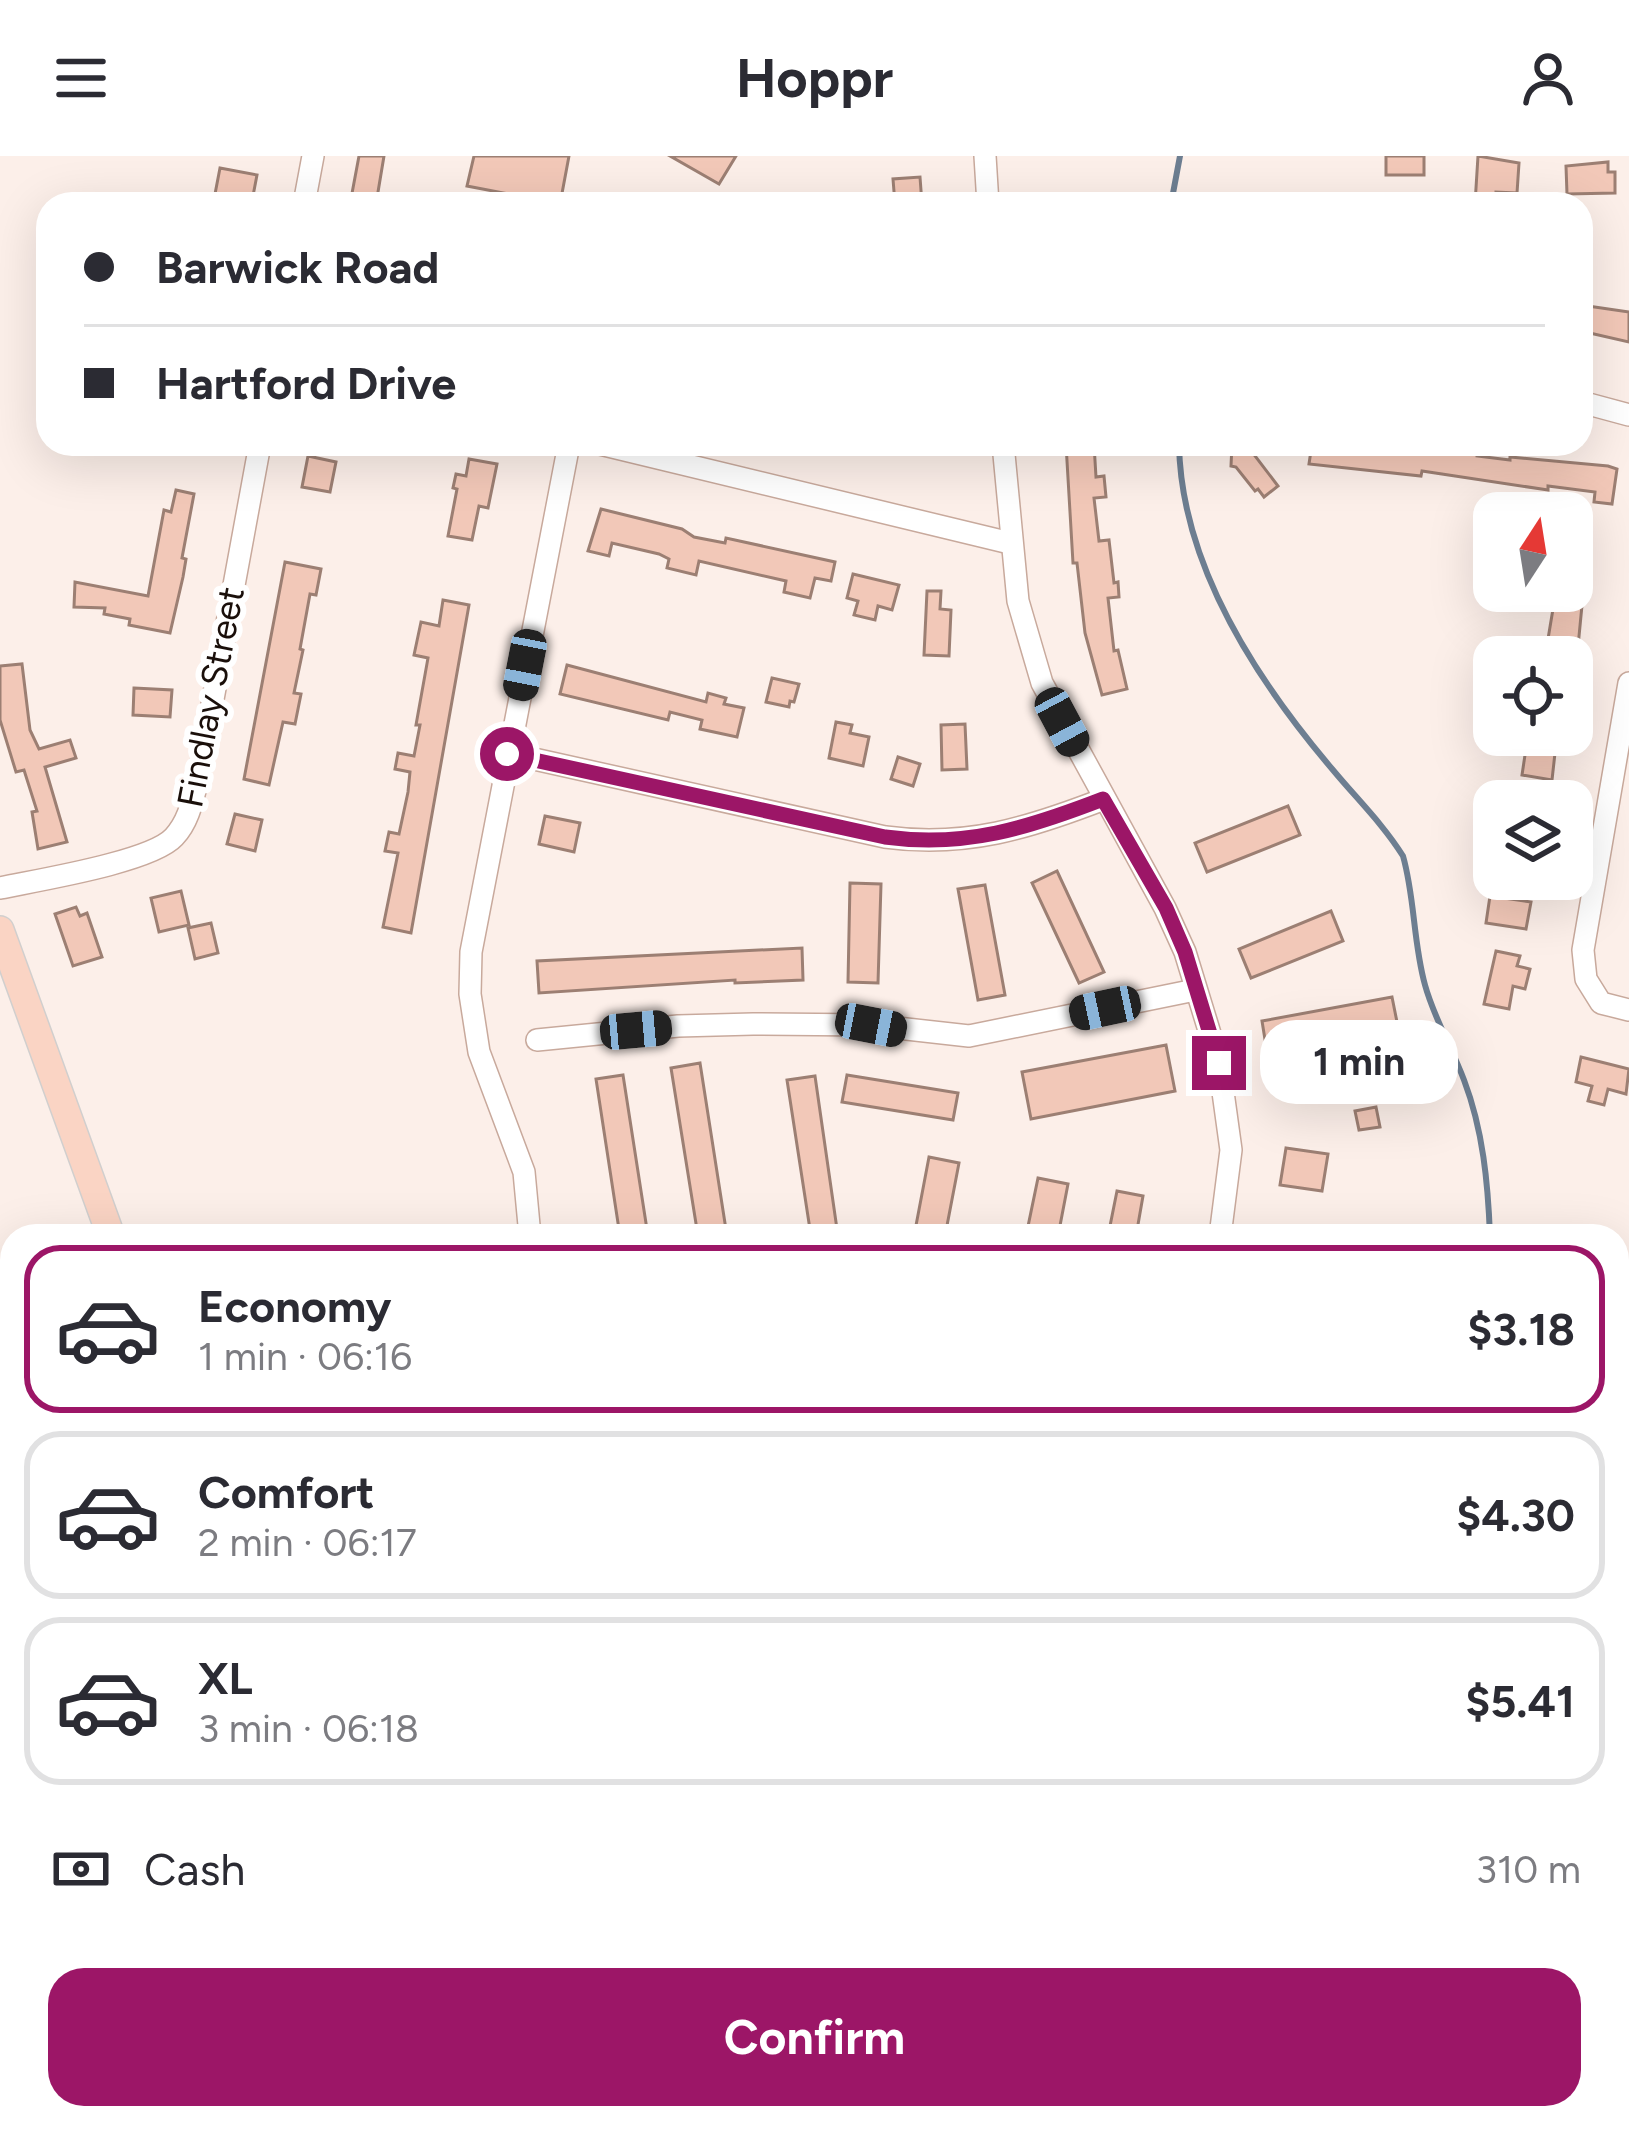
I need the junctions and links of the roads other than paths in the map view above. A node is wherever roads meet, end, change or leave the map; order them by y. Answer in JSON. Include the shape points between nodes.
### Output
{"nodes":[{"id":1,"x":313,"y":156,"type":"edge"},
{"id":2,"x":985,"y":156,"type":"edge"},
{"id":3,"x":306,"y":192,"type":"edge"},
{"id":4,"x":987,"y":192,"type":"edge"},
{"id":5,"x":1593,"y":405,"type":"edge"},
{"id":6,"x":1629,"y":415,"type":"edge"},
{"id":7,"x":258,"y":456,"type":"edge"},
{"id":8,"x":566,"y":456,"type":"edge"},
{"id":9,"x":650,"y":456,"type":"edge"},
{"id":10,"x":1004,"y":456,"type":"edge"},
{"id":11,"x":1010,"y":542,"type":"junction"},
{"id":12,"x":1629,"y":683,"type":"edge"},
{"id":13,"x":507,"y":754,"type":"junction"},
{"id":14,"x":1103,"y":799,"type":"junction"},
{"id":15,"x":0,"y":888,"type":"edge"},
{"id":16,"x":0,"y":930,"type":"edge"},
{"id":17,"x":1195,"y":989,"type":"junction"},
{"id":18,"x":1629,"y":1010,"type":"edge"},
{"id":19,"x":537,"y":1040,"type":"dead end"},
{"id":20,"x":107,"y":1224,"type":"edge"},
{"id":21,"x":529,"y":1224,"type":"edge"},
{"id":22,"x":1222,"y":1224,"type":"edge"}],
"edges":[{"from":1,"to":3,"type":"street"},
{"from":2,"to":4,"type":"street"},
{"from":5,"to":6,"type":"street"},
{"from":7,"to":15,"type":"street","name":"Findlay Street","via":[[185,823],[159,848]]},
{"from":8,"to":13,"type":"street"},
{"from":9,"to":11,"type":"street"},
{"from":10,"to":11,"type":"street"},
{"from":11,"to":14,"type":"street","via":[[1042,683]]},
{"from":12,"to":18,"type":"street","via":[[1582,950],[1586,979],[1601,1003]]},
{"from":13,"to":14,"type":"street","via":[[923,842],[982,836]]},
{"from":13,"to":21,"type":"street","via":[[470,994],[482,1066],[524,1172]]},
{"from":14,"to":17,"type":"street","via":[[1159,893]]},
{"from":16,"to":20,"type":"main road"},
{"from":17,"to":19,"type":"street","via":[[969,1036],[753,1024]]},
{"from":17,"to":22,"type":"street","via":[[1219,1063],[1231,1150]]}]}
